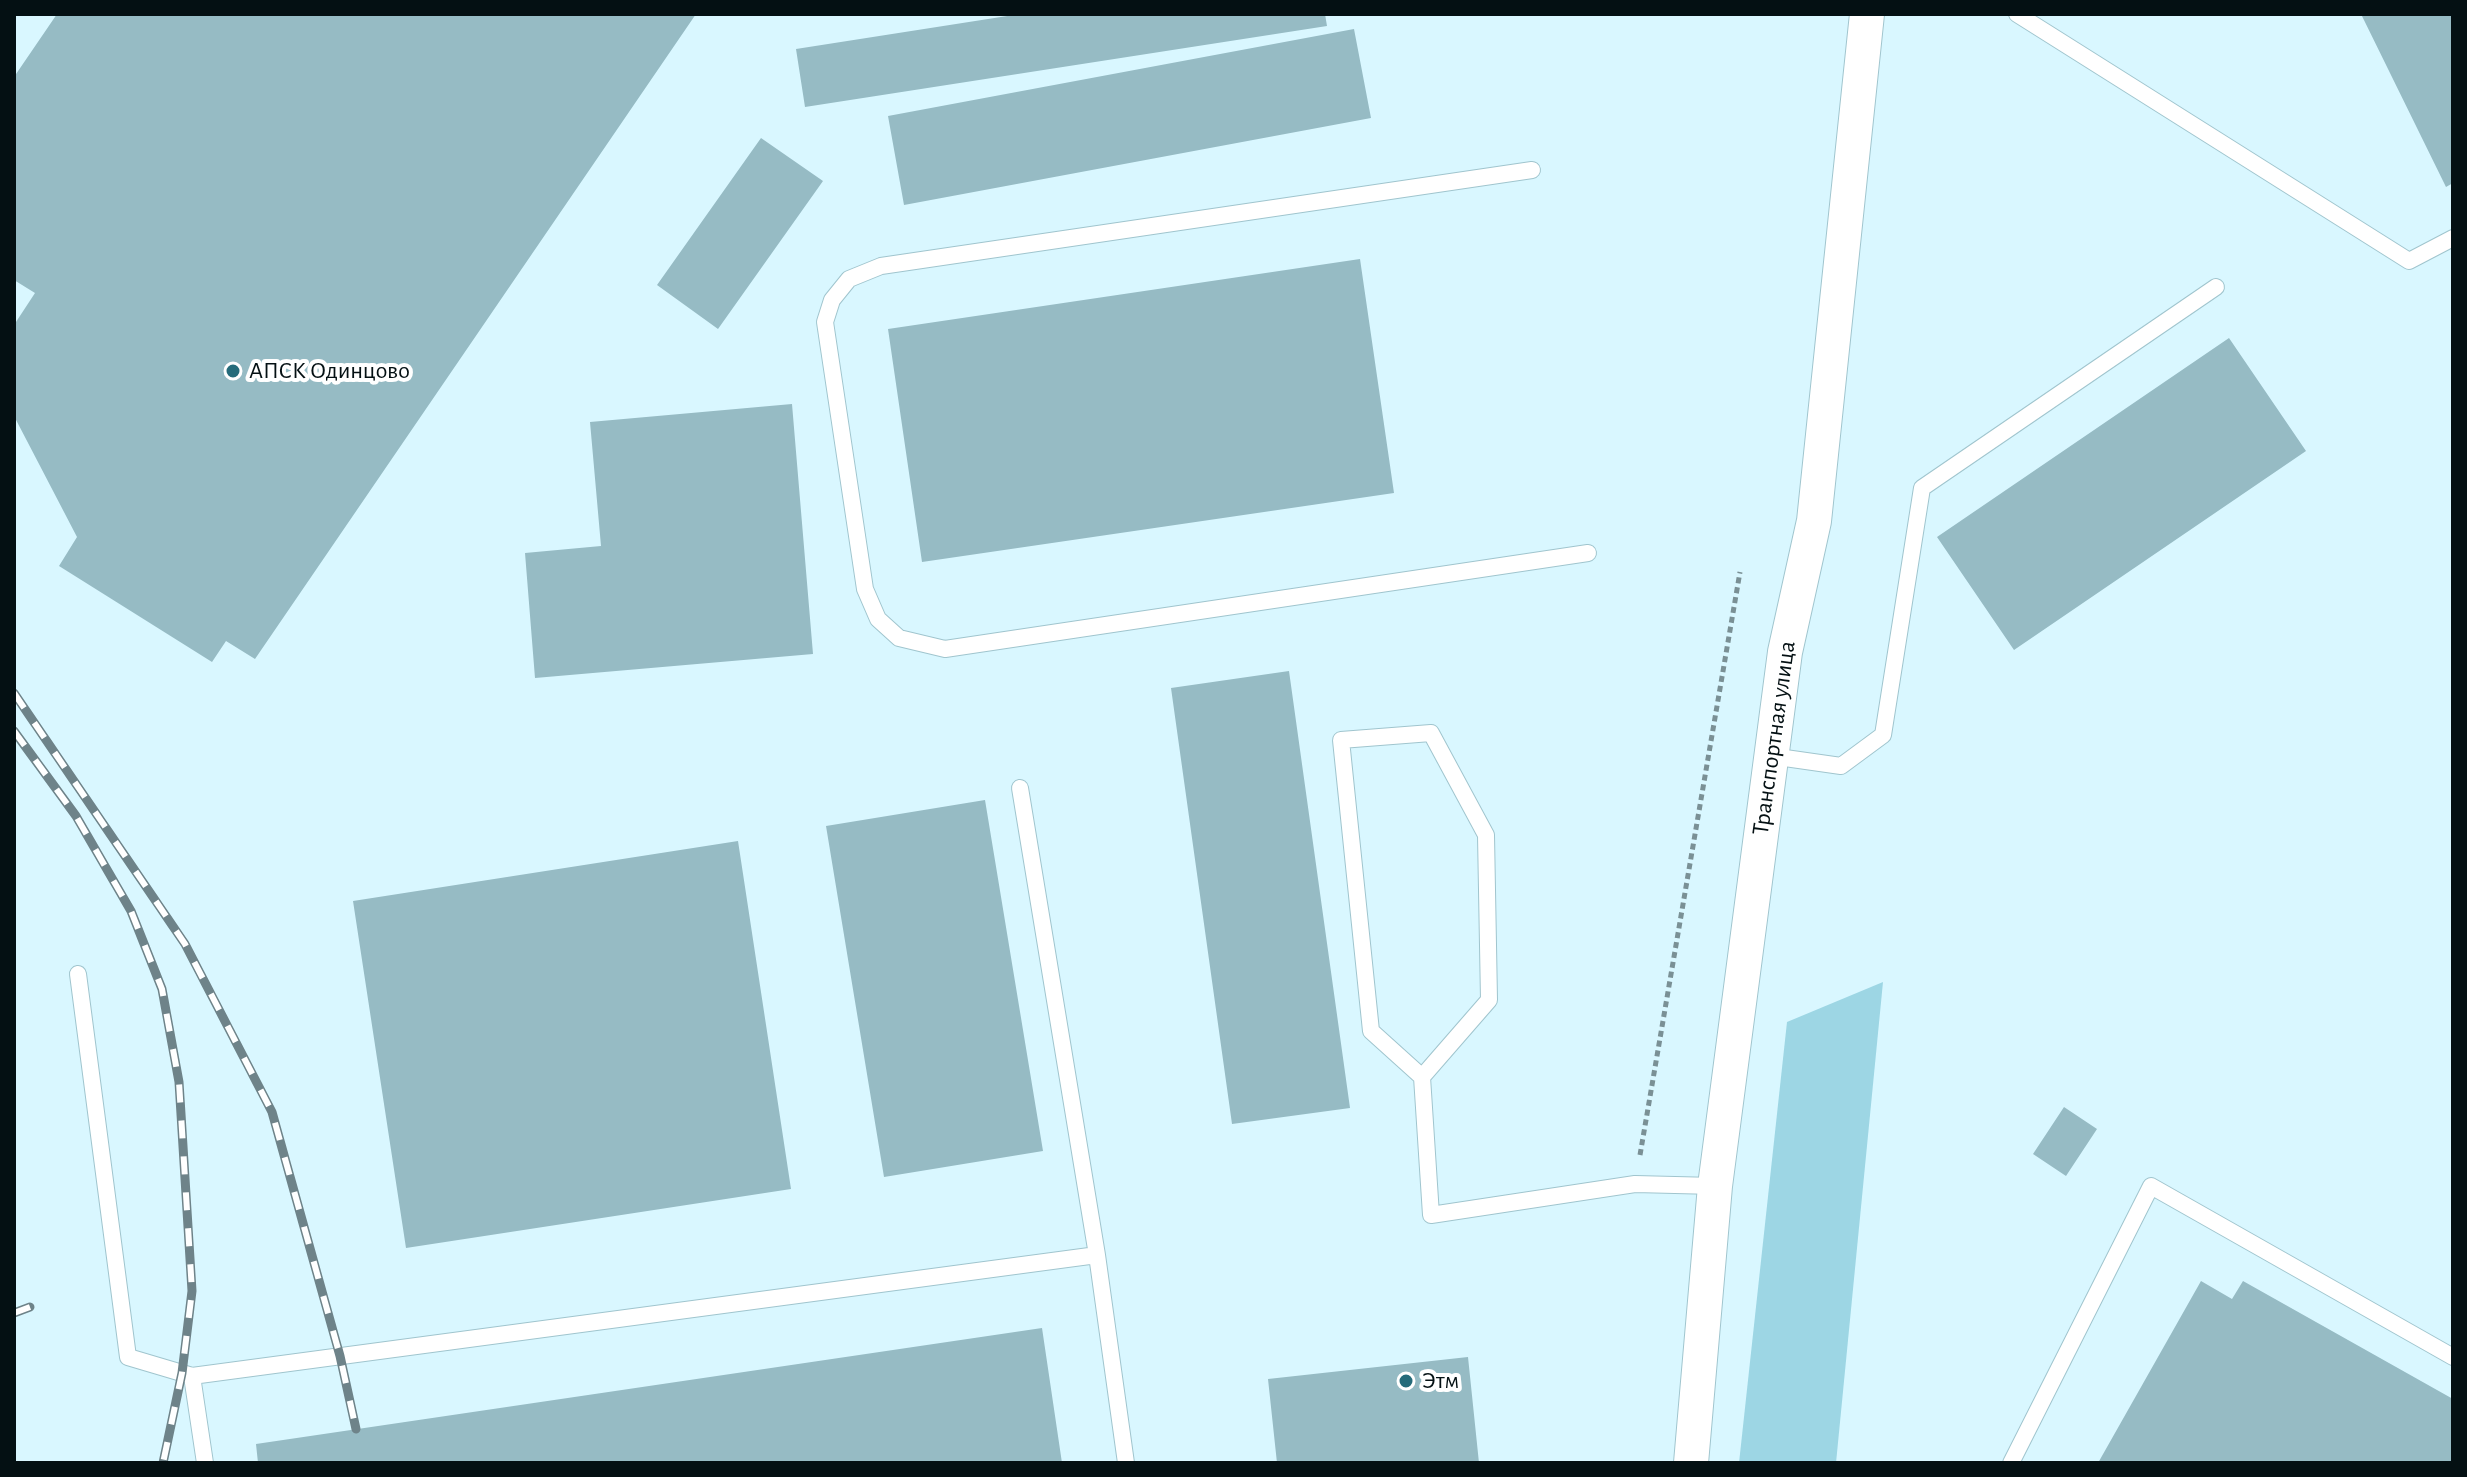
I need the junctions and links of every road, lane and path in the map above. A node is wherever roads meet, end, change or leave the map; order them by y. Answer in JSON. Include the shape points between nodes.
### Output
{"nodes":[{"id":1,"x":1867,"y":14,"type":"edge"},
{"id":2,"x":2017,"y":14,"type":"edge"},
{"id":3,"x":1532,"y":170,"type":"dead end"},
{"id":4,"x":2453,"y":238,"type":"edge"},
{"id":5,"x":2216,"y":287,"type":"dead end"},
{"id":6,"x":1588,"y":553,"type":"dead end"},
{"id":7,"x":1740,"y":572,"type":"dead end"},
{"id":8,"x":1771,"y":756,"type":"junction"},
{"id":9,"x":1020,"y":788,"type":"dead end"},
{"id":10,"x":78,"y":974,"type":"dead end"},
{"id":11,"x":1422,"y":1077,"type":"junction"},
{"id":12,"x":1635,"y":1184,"type":"junction"},
{"id":13,"x":1715,"y":1186,"type":"junction"},
{"id":14,"x":1097,"y":1255,"type":"junction"},
{"id":15,"x":2453,"y":1357,"type":"edge"},
{"id":16,"x":192,"y":1376,"type":"junction"},
{"id":17,"x":205,"y":1463,"type":"edge"},
{"id":18,"x":1126,"y":1463,"type":"edge"},
{"id":19,"x":1691,"y":1463,"type":"edge"},
{"id":20,"x":2011,"y":1463,"type":"edge"}],
"edges":[{"from":1,"to":8,"type":"street","name":"Транспортная улица","via":[[1814,521],[1785,652]]},
{"from":2,"to":4,"type":"lane","via":[[2409,261]]},
{"from":3,"to":6,"type":"lane","via":[[881,266],[849,279],[832,300],[825,322],[827,338],[865,589],[878,619],[899,638],[945,649]]},
{"from":5,"to":8,"type":"lane","via":[[1922,488],[1883,735],[1841,766]]},
{"from":7,"to":12,"type":"path"},
{"from":8,"to":13,"type":"street","name":"Транспортная улица"},
{"from":9,"to":14,"type":"lane"},
{"from":10,"to":16,"type":"lane","via":[[128,1357]]},
{"from":11,"to":11,"type":"lane","via":[[1371,1031],[1341,740],[1431,733],[1486,835],[1489,1000]]},
{"from":11,"to":12,"type":"lane","via":[[1431,1215]]},
{"from":12,"to":13,"type":"lane"},
{"from":13,"to":19,"type":"street","name":"Транспортная улица"},
{"from":14,"to":16,"type":"lane"},
{"from":14,"to":18,"type":"lane"},
{"from":15,"to":20,"type":"lane","via":[[2151,1186]]},
{"from":16,"to":17,"type":"lane"}]}
